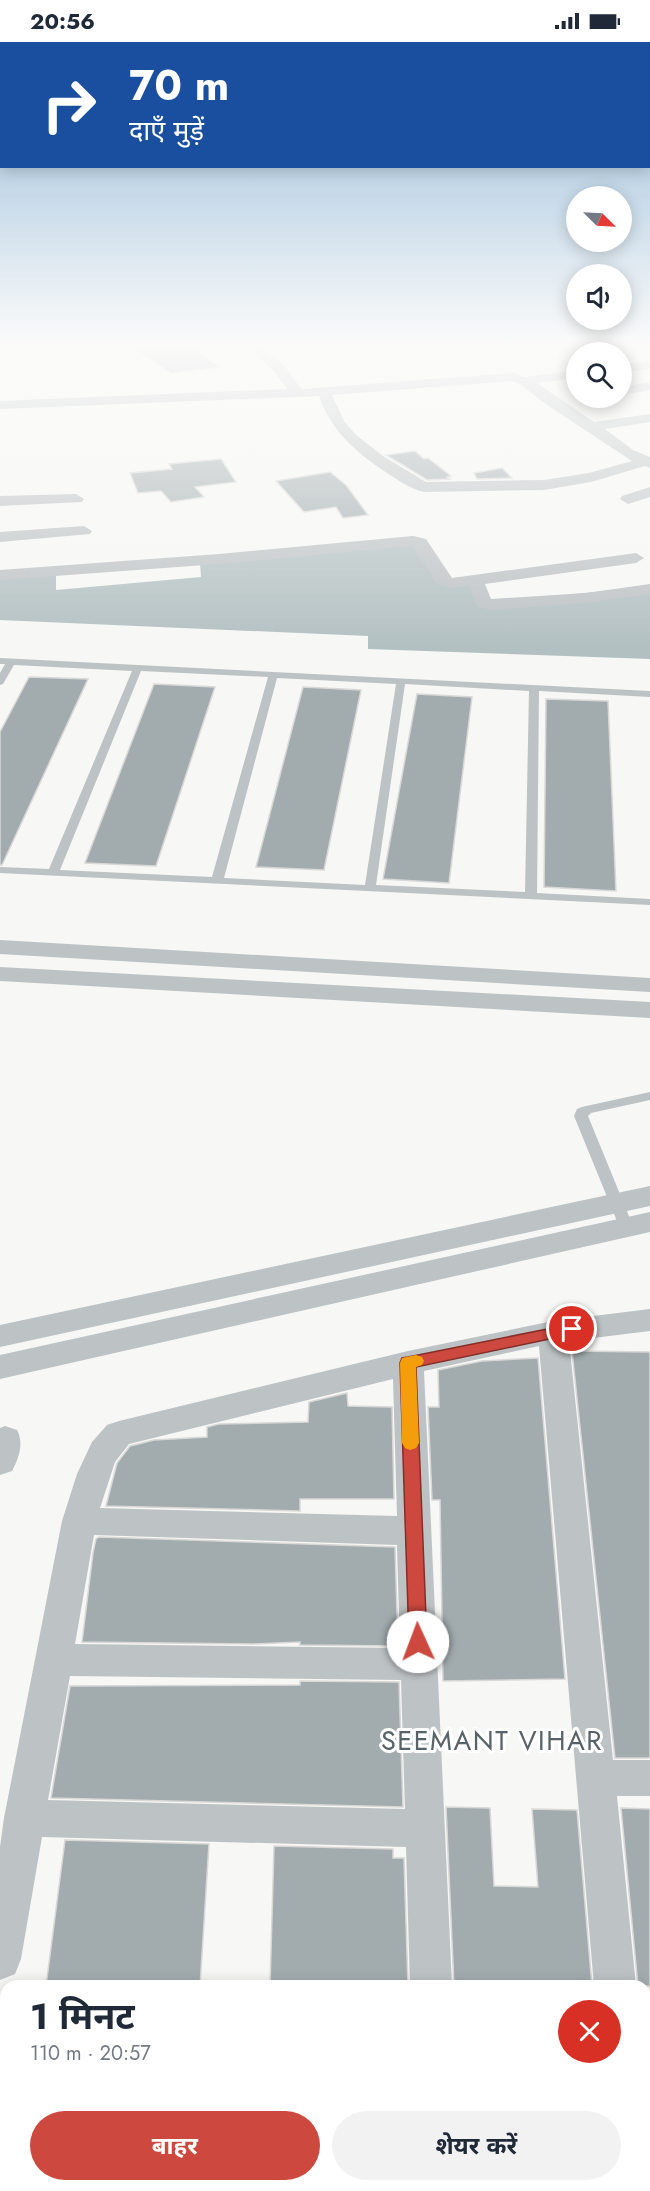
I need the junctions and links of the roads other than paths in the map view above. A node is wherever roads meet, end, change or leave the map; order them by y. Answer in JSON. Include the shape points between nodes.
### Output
{"nodes":[{"id":1,"x":363,"y":447,"type":"edge"},
{"id":2,"x":620,"y":447,"type":"edge"},
{"id":3,"x":648,"y":458,"type":"edge"},
{"id":4,"x":650,"y":492,"type":"edge"},
{"id":5,"x":76,"y":499,"type":"dead end"},
{"id":6,"x":628,"y":499,"type":"dead end"},
{"id":7,"x":0,"y":501,"type":"edge"},
{"id":8,"x":84,"y":531,"type":"dead end"},
{"id":9,"x":0,"y":537,"type":"edge"},
{"id":10,"x":636,"y":558,"type":"dead end"},
{"id":11,"x":0,"y":575,"type":"edge"},
{"id":12,"x":476,"y":581,"type":"junction"},
{"id":13,"x":650,"y":589,"type":"edge"},
{"id":14,"x":0,"y":662,"type":"edge"},
{"id":15,"x":11,"y":662,"type":"junction"},
{"id":16,"x":138,"y":668,"type":"junction"},
{"id":17,"x":273,"y":675,"type":"junction"},
{"id":18,"x":0,"y":682,"type":"edge"},
{"id":19,"x":401,"y":682,"type":"junction"},
{"id":20,"x":534,"y":688,"type":"junction"},
{"id":21,"x":650,"y":694,"type":"edge"},
{"id":22,"x":0,"y":870,"type":"edge"},
{"id":23,"x":53,"y":872,"type":"junction"},
{"id":24,"x":217,"y":880,"type":"junction"},
{"id":25,"x":370,"y":888,"type":"junction"},
{"id":26,"x":531,"y":896,"type":"junction"},
{"id":27,"x":650,"y":902,"type":"edge"},
{"id":28,"x":0,"y":947,"type":"edge"},
{"id":29,"x":0,"y":974,"type":"edge"},
{"id":30,"x":650,"y":985,"type":"edge"},
{"id":31,"x":650,"y":1010,"type":"edge"},
{"id":32,"x":650,"y":1096,"type":"edge"},
{"id":33,"x":650,"y":1196,"type":"edge"},
{"id":34,"x":631,"y":1218,"type":"edge"},
{"id":35,"x":650,"y":1320,"type":"edge"},
{"id":36,"x":553,"y":1332,"type":"junction"},
{"id":37,"x":0,"y":1335,"type":"edge"},
{"id":38,"x":408,"y":1363,"type":"junction"},
{"id":39,"x":0,"y":1367,"type":"edge"},
{"id":40,"x":79,"y":1521,"type":"junction"},
{"id":41,"x":414,"y":1531,"type":"junction"},
{"id":42,"x":56,"y":1660,"type":"junction"},
{"id":43,"x":419,"y":1664,"type":"junction"},
{"id":44,"x":595,"y":1778,"type":"junction"},
{"id":45,"x":650,"y":1778,"type":"edge"},
{"id":46,"x":24,"y":1818,"type":"junction"},
{"id":47,"x":425,"y":1828,"type":"junction"},
{"id":48,"x":0,"y":1959,"type":"edge"},
{"id":49,"x":430,"y":1980,"type":"edge"},
{"id":50,"x":614,"y":1980,"type":"edge"}],
"edges":[{"from":1,"to":3,"type":"street","via":[[424,487],[544,485],[591,477]]},
{"from":2,"to":3,"type":"street"},
{"from":4,"to":6,"type":"street"},
{"from":5,"to":7,"type":"street"},
{"from":8,"to":9,"type":"street"},
{"from":10,"to":12,"type":"street"},
{"from":11,"to":12,"type":"street","via":[[414,541],[420,543],[444,581]]},
{"from":12,"to":13,"type":"street","via":[[483,603],[493,605]]},
{"from":14,"to":15,"type":"lane"},
{"from":15,"to":16,"type":"lane"},
{"from":15,"to":18,"type":"lane"},
{"from":16,"to":17,"type":"lane"},
{"from":16,"to":23,"type":"lane"},
{"from":17,"to":19,"type":"lane"},
{"from":17,"to":24,"type":"lane"},
{"from":19,"to":20,"type":"lane"},
{"from":19,"to":25,"type":"lane"},
{"from":20,"to":21,"type":"lane"},
{"from":20,"to":26,"type":"lane"},
{"from":22,"to":23,"type":"lane"},
{"from":23,"to":24,"type":"lane"},
{"from":24,"to":25,"type":"lane"},
{"from":25,"to":26,"type":"lane"},
{"from":26,"to":27,"type":"lane"},
{"from":28,"to":30,"type":"street"},
{"from":29,"to":31,"type":"street"},
{"from":32,"to":34,"type":"lane","via":[[582,1112],[581,1116]]},
{"from":33,"to":34,"type":"street"},
{"from":34,"to":37,"type":"street"},
{"from":34,"to":39,"type":"street"},
{"from":35,"to":36,"type":"street"},
{"from":36,"to":38,"type":"street"},
{"from":36,"to":44,"type":"street"},
{"from":38,"to":40,"type":"street","via":[[119,1434],[105,1447]]},
{"from":38,"to":41,"type":"street"},
{"from":40,"to":41,"type":"street"},
{"from":40,"to":42,"type":"street"},
{"from":41,"to":43,"type":"street"},
{"from":42,"to":43,"type":"street"},
{"from":42,"to":46,"type":"street"},
{"from":43,"to":47,"type":"street"},
{"from":44,"to":45,"type":"street"},
{"from":44,"to":50,"type":"street"},
{"from":46,"to":47,"type":"street"},
{"from":46,"to":48,"type":"street"},
{"from":47,"to":49,"type":"street"}]}
